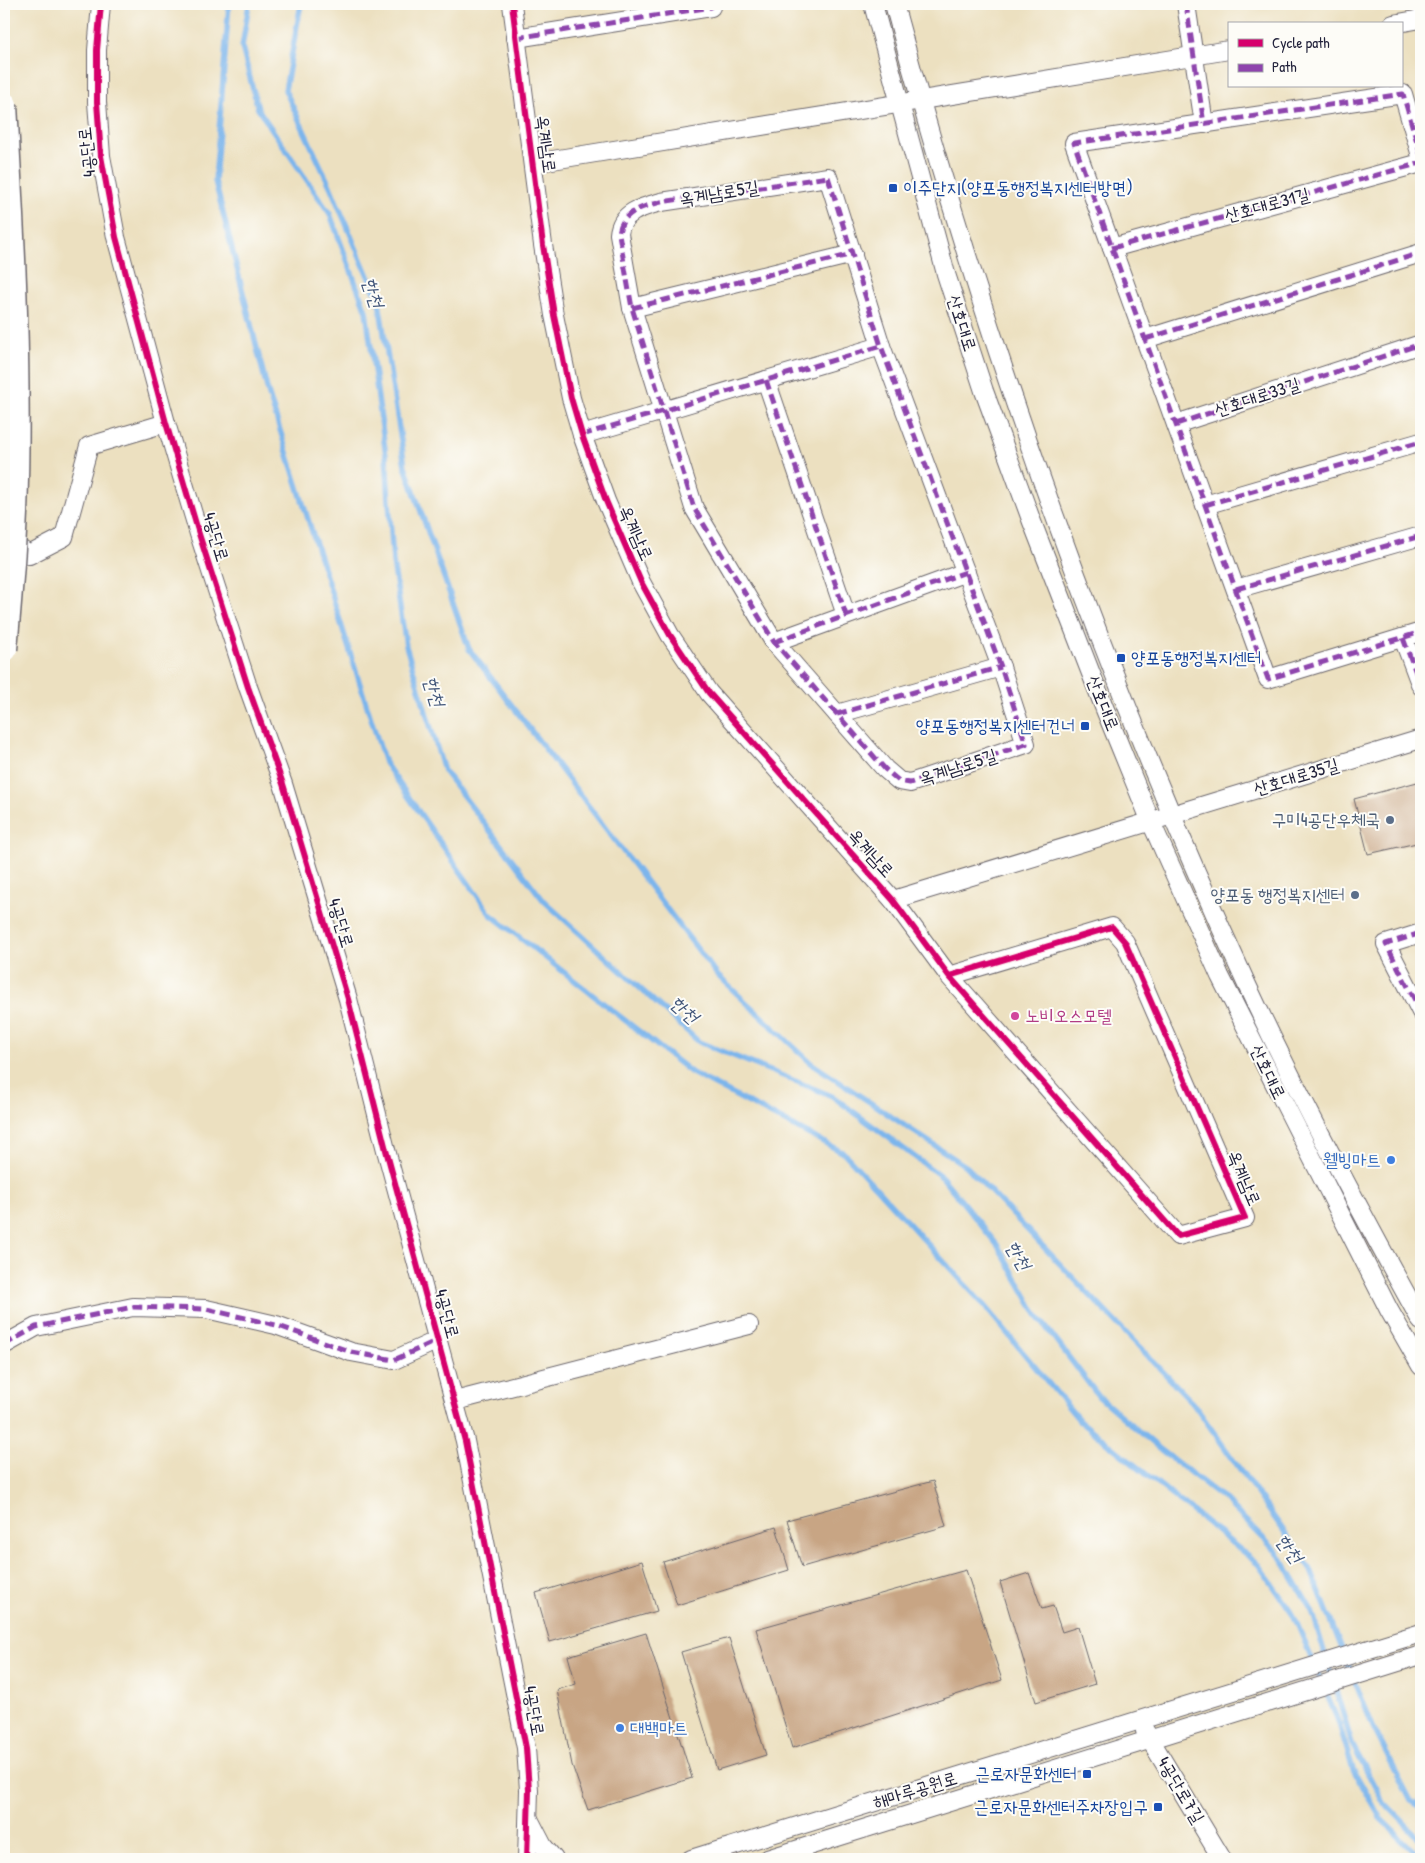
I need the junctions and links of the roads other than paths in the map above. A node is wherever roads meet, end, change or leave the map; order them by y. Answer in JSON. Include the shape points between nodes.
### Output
{"nodes":[{"id":1,"x":101,"y":4,"type":"edge"},
{"id":2,"x":512,"y":4,"type":"edge"},
{"id":3,"x":862,"y":4,"type":"edge"},
{"id":4,"x":872,"y":4,"type":"edge"},
{"id":5,"x":894,"y":4,"type":"edge"},
{"id":6,"x":1186,"y":4,"type":"edge"},
{"id":7,"x":711,"y":6,"type":"edge"},
{"id":8,"x":1421,"y":19,"type":"edge"},
{"id":9,"x":1402,"y":22,"type":"edge"},
{"id":10,"x":516,"y":38,"type":"junction"},
{"id":11,"x":1228,"y":50,"type":"edge"},
{"id":12,"x":1194,"y":56,"type":"junction"},
{"id":13,"x":920,"y":100,"type":"junction"},
{"id":14,"x":900,"y":103,"type":"junction"},
{"id":15,"x":4,"y":105,"type":"edge"},
{"id":16,"x":1204,"y":124,"type":"junction"},
{"id":17,"x":1421,"y":156,"type":"edge"},
{"id":18,"x":1421,"y":162,"type":"edge"},
{"id":19,"x":534,"y":163,"type":"junction"},
{"id":20,"x":1112,"y":248,"type":"junction"},
{"id":21,"x":1421,"y":253,"type":"edge"},
{"id":22,"x":853,"y":254,"type":"junction"},
{"id":23,"x":632,"y":308,"type":"junction"},
{"id":24,"x":1145,"y":339,"type":"junction"},
{"id":25,"x":1421,"y":344,"type":"edge"},
{"id":26,"x":882,"y":346,"type":"junction"},
{"id":27,"x":766,"y":380,"type":"junction"},
{"id":28,"x":664,"y":410,"type":"junction"},
{"id":29,"x":166,"y":423,"type":"junction"},
{"id":30,"x":1176,"y":424,"type":"junction"},
{"id":31,"x":582,"y":435,"type":"junction"},
{"id":32,"x":1421,"y":442,"type":"edge"},
{"id":33,"x":1205,"y":506,"type":"junction"},
{"id":34,"x":1421,"y":536,"type":"edge"},
{"id":35,"x":4,"y":537,"type":"edge"},
{"id":36,"x":966,"y":572,"type":"junction"},
{"id":37,"x":1236,"y":589,"type":"junction"},
{"id":38,"x":846,"y":615,"type":"junction"},
{"id":39,"x":1421,"y":632,"type":"edge"},
{"id":40,"x":1403,"y":638,"type":"junction"},
{"id":41,"x":774,"y":642,"type":"junction"},
{"id":42,"x":4,"y":649,"type":"edge"},
{"id":43,"x":1001,"y":667,"type":"junction"},
{"id":44,"x":1421,"y":686,"type":"edge"},
{"id":45,"x":837,"y":714,"type":"junction"},
{"id":46,"x":1421,"y":739,"type":"edge"},
{"id":47,"x":1171,"y":815,"type":"junction"},
{"id":48,"x":1151,"y":822,"type":"junction"},
{"id":49,"x":893,"y":900,"type":"junction"},
{"id":50,"x":1421,"y":933,"type":"edge"},
{"id":51,"x":949,"y":976,"type":"junction"},
{"id":52,"x":1421,"y":1012,"type":"edge"},
{"id":53,"x":1421,"y":1321,"type":"edge"},
{"id":54,"x":749,"y":1325,"type":"dead end"},
{"id":55,"x":438,"y":1340,"type":"junction"},
{"id":56,"x":4,"y":1345,"type":"edge"},
{"id":57,"x":1421,"y":1366,"type":"edge"},
{"id":58,"x":455,"y":1401,"type":"junction"},
{"id":59,"x":1421,"y":1633,"type":"edge"},
{"id":60,"x":1421,"y":1655,"type":"edge"},
{"id":61,"x":1139,"y":1720,"type":"junction"},
{"id":62,"x":1150,"y":1739,"type":"junction"},
{"id":63,"x":529,"y":1819,"type":"junction"},
{"id":64,"x":527,"y":1859,"type":"edge"},
{"id":65,"x":554,"y":1859,"type":"edge"},
{"id":66,"x":691,"y":1859,"type":"edge"},
{"id":67,"x":767,"y":1859,"type":"edge"},
{"id":68,"x":1222,"y":1859,"type":"edge"}],
"edges":[{"from":1,"to":29,"type":"street","name":"4공단로","via":[[97,76],[101,156],[116,237]]},
{"from":2,"to":10,"type":"street","name":"옥계남로"},
{"from":3,"to":14,"type":"street","via":[[878,54]]},
{"from":4,"to":14,"type":"street","name":"산호대로"},
{"from":5,"to":13,"type":"street","name":"산호대로"},
{"from":6,"to":12,"type":"street"},
{"from":7,"to":10,"type":"street"},
{"from":8,"to":9,"type":"street"},
{"from":10,"to":19,"type":"street","name":"옥계남로"},
{"from":11,"to":12,"type":"street"},
{"from":12,"to":13,"type":"street"},
{"from":12,"to":16,"type":"street"},
{"from":13,"to":14,"type":"street"},
{"from":13,"to":47,"type":"street","name":"산호대로","via":[[1036,469]]},
{"from":14,"to":19,"type":"street"},
{"from":14,"to":48,"type":"street","name":"산호대로","via":[[946,274],[984,391],[1032,522]]},
{"from":15,"to":42,"type":"highway","bridge":true,"via":[[15,431],[14,514]]},
{"from":16,"to":17,"type":"street","via":[[1403,94]]},
{"from":16,"to":20,"type":"street","via":[[1074,143]]},
{"from":18,"to":20,"type":"street","name":"산호대로31길"},
{"from":19,"to":31,"type":"street","name":"옥계남로","via":[[554,315]]},
{"from":20,"to":24,"type":"street"},
{"from":21,"to":24,"type":"street"},
{"from":22,"to":23,"type":"street"},
{"from":22,"to":23,"type":"street","name":"옥계남로5길","via":[[828,177],[661,202],[635,212],[620,226]]},
{"from":22,"to":26,"type":"street","name":"옥계남로5길"},
{"from":23,"to":28,"type":"street","name":"옥계남로5길"},
{"from":24,"to":30,"type":"street"},
{"from":25,"to":30,"type":"street","name":"산호대로33길"},
{"from":26,"to":27,"type":"street"},
{"from":26,"to":36,"type":"street","name":"옥계남로5길"},
{"from":27,"to":28,"type":"street"},
{"from":27,"to":38,"type":"street"},
{"from":28,"to":31,"type":"street"},
{"from":28,"to":41,"type":"street","name":"옥계남로5길","via":[[694,508]]},
{"from":29,"to":35,"type":"street","via":[[89,446],[64,537],[29,554]]},
{"from":29,"to":55,"type":"street","name":"4공단로","via":[[248,687],[283,784],[348,999]]},
{"from":30,"to":33,"type":"street"},
{"from":31,"to":49,"type":"street","name":"옥계남로","via":[[606,502],[641,582],[670,635],[709,693]]},
{"from":32,"to":33,"type":"street"},
{"from":33,"to":37,"type":"street"},
{"from":34,"to":37,"type":"street"},
{"from":36,"to":38,"type":"street"},
{"from":36,"to":43,"type":"street","name":"옥계남로5길"},
{"from":37,"to":40,"type":"street","via":[[1268,680]]},
{"from":38,"to":41,"type":"street"},
{"from":39,"to":40,"type":"street"},
{"from":40,"to":44,"type":"street"},
{"from":41,"to":45,"type":"street","name":"옥계남로5길"},
{"from":43,"to":45,"type":"street"},
{"from":43,"to":45,"type":"street","name":"옥계남로5길","via":[[1026,744],[910,783],[898,781],[885,769]]},
{"from":46,"to":47,"type":"street","name":"산호대로35길"},
{"from":47,"to":48,"type":"street","name":"옥계남로"},
{"from":47,"to":53,"type":"street","name":"산호대로","via":[[1247,986],[1303,1101]]},
{"from":48,"to":49,"type":"street","name":"옥계남로"},
{"from":48,"to":57,"type":"street","name":"산호대로","via":[[1224,985],[1388,1310]]},
{"from":49,"to":51,"type":"street","name":"옥계남로"},
{"from":50,"to":52,"type":"street","via":[[1386,944]]},
{"from":51,"to":51,"type":"street","name":"옥계남로","via":[[1112,927],[1125,942],[1246,1218],[1178,1236]]},
{"from":54,"to":58,"type":"street"},
{"from":55,"to":56,"type":"street","via":[[394,1360],[351,1352],[276,1325],[206,1308],[133,1307],[36,1327]]},
{"from":55,"to":58,"type":"street","name":"4공단로"},
{"from":58,"to":63,"type":"street","name":"4공단로","via":[[526,1748]]},
{"from":59,"to":61,"type":"street","name":"해마루공원로"},
{"from":60,"to":62,"type":"street","name":"해마루공원로"},
{"from":61,"to":62,"type":"street","name":"4공단로7길"},
{"from":61,"to":66,"type":"street","name":"해마루공원로"},
{"from":62,"to":67,"type":"street","name":"해마루공원로"},
{"from":62,"to":68,"type":"street","name":"4공단로7길"},
{"from":63,"to":64,"type":"street","name":"4공단로"},
{"from":63,"to":65,"type":"street"}]}
